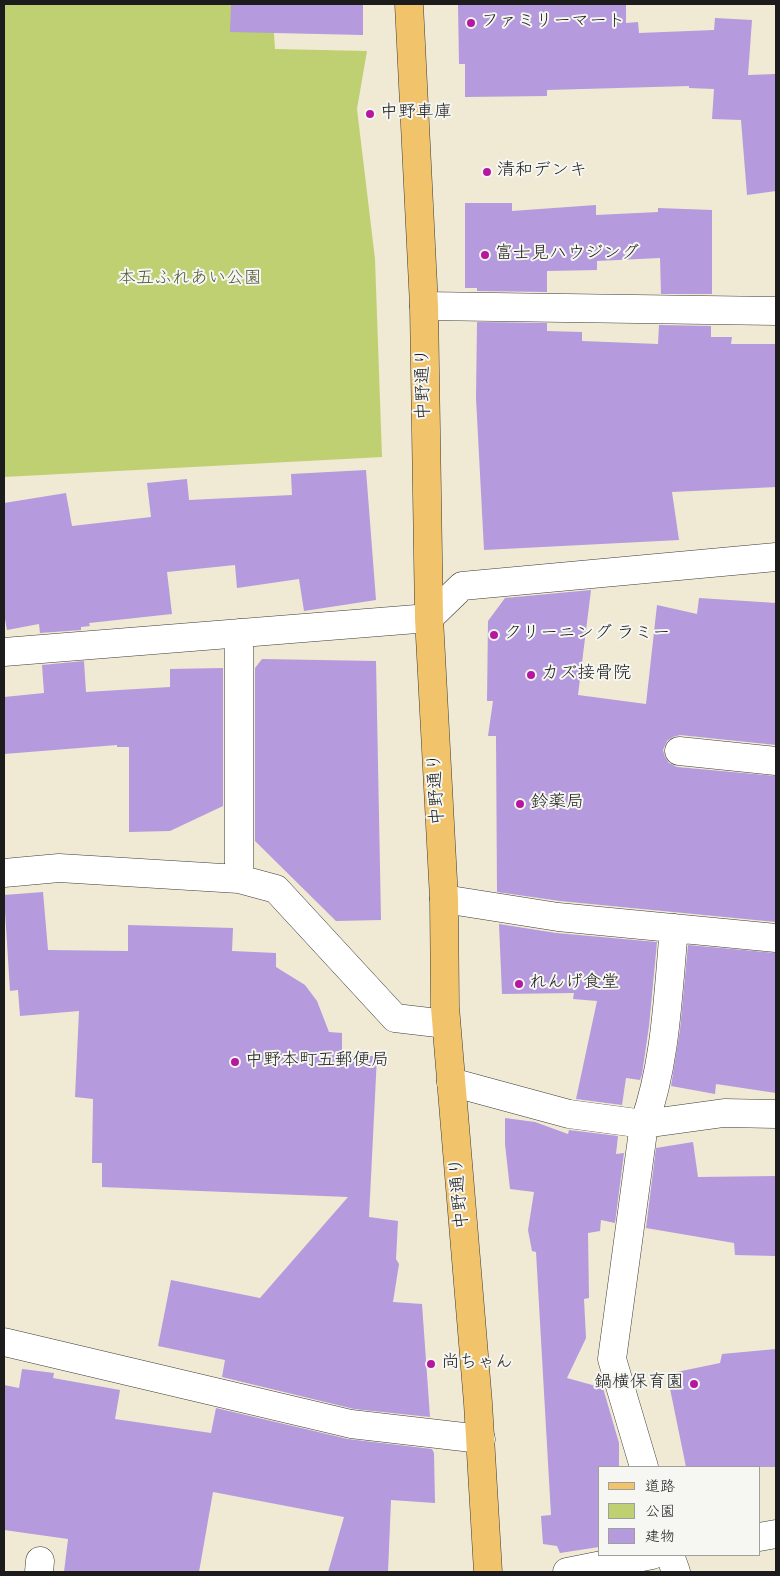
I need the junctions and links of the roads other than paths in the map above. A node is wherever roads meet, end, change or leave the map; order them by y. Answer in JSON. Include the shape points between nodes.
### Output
{"nodes":[{"id":1,"x":409,"y":4,"type":"edge"},
{"id":2,"x":424,"y":306,"type":"junction"},
{"id":3,"x":776,"y":311,"type":"edge"},
{"id":4,"x":776,"y":556,"type":"edge"},
{"id":5,"x":429,"y":618,"type":"junction"},
{"id":6,"x":239,"y":633,"type":"junction"},
{"id":7,"x":4,"y":652,"type":"edge"},
{"id":8,"x":679,"y":750,"type":"dead end"},
{"id":9,"x":776,"y":761,"type":"edge"},
{"id":10,"x":4,"y":872,"type":"edge"},
{"id":11,"x":239,"y":879,"type":"junction"},
{"id":12,"x":444,"y":899,"type":"junction"},
{"id":13,"x":674,"y":928,"type":"junction"},
{"id":14,"x":776,"y":938,"type":"edge"},
{"id":15,"x":446,"y":1024,"type":"junction"},
{"id":16,"x":451,"y":1082,"type":"junction"},
{"id":17,"x":776,"y":1114,"type":"edge"},
{"id":18,"x":644,"y":1124,"type":"junction"},
{"id":19,"x":4,"y":1342,"type":"edge"},
{"id":20,"x":481,"y":1439,"type":"junction"},
{"id":21,"x":644,"y":1466,"type":"edge"},
{"id":22,"x":776,"y":1534,"type":"edge"},
{"id":23,"x":760,"y":1537,"type":"edge"},
{"id":24,"x":647,"y":1556,"type":"edge"},
{"id":25,"x":670,"y":1556,"type":"edge"},
{"id":26,"x":488,"y":1572,"type":"edge"},
{"id":27,"x":567,"y":1572,"type":"edge"},
{"id":28,"x":676,"y":1572,"type":"edge"}],
"edges":[{"from":1,"to":2,"type":"main road","name":"中野通り"},
{"from":2,"to":3,"type":"street"},
{"from":2,"to":5,"type":"main road","name":"中野通り"},
{"from":4,"to":5,"type":"street","via":[[462,586]]},
{"from":5,"to":6,"type":"street"},
{"from":5,"to":12,"type":"main road","name":"中野通り"},
{"from":6,"to":7,"type":"street"},
{"from":6,"to":11,"type":"street"},
{"from":8,"to":9,"type":"street"},
{"from":10,"to":11,"type":"street","via":[[59,868]]},
{"from":11,"to":15,"type":"street","via":[[276,889],[395,1018]]},
{"from":12,"to":13,"type":"street","via":[[558,918]]},
{"from":12,"to":15,"type":"main road","name":"中野通り"},
{"from":13,"to":14,"type":"street"},
{"from":13,"to":18,"type":"street","via":[[666,1016],[651,1104]]},
{"from":15,"to":16,"type":"main road","name":"中野通り"},
{"from":16,"to":18,"type":"street","via":[[569,1114]]},
{"from":16,"to":20,"type":"main road","name":"中野通り"},
{"from":17,"to":18,"type":"street","via":[[724,1113]]},
{"from":18,"to":21,"type":"street","via":[[612,1359]]},
{"from":19,"to":20,"type":"street","via":[[352,1424]]},
{"from":20,"to":26,"type":"main road","name":"中野通り"},
{"from":22,"to":23,"type":"street"},
{"from":24,"to":27,"type":"street"},
{"from":25,"to":28,"type":"street"}]}
